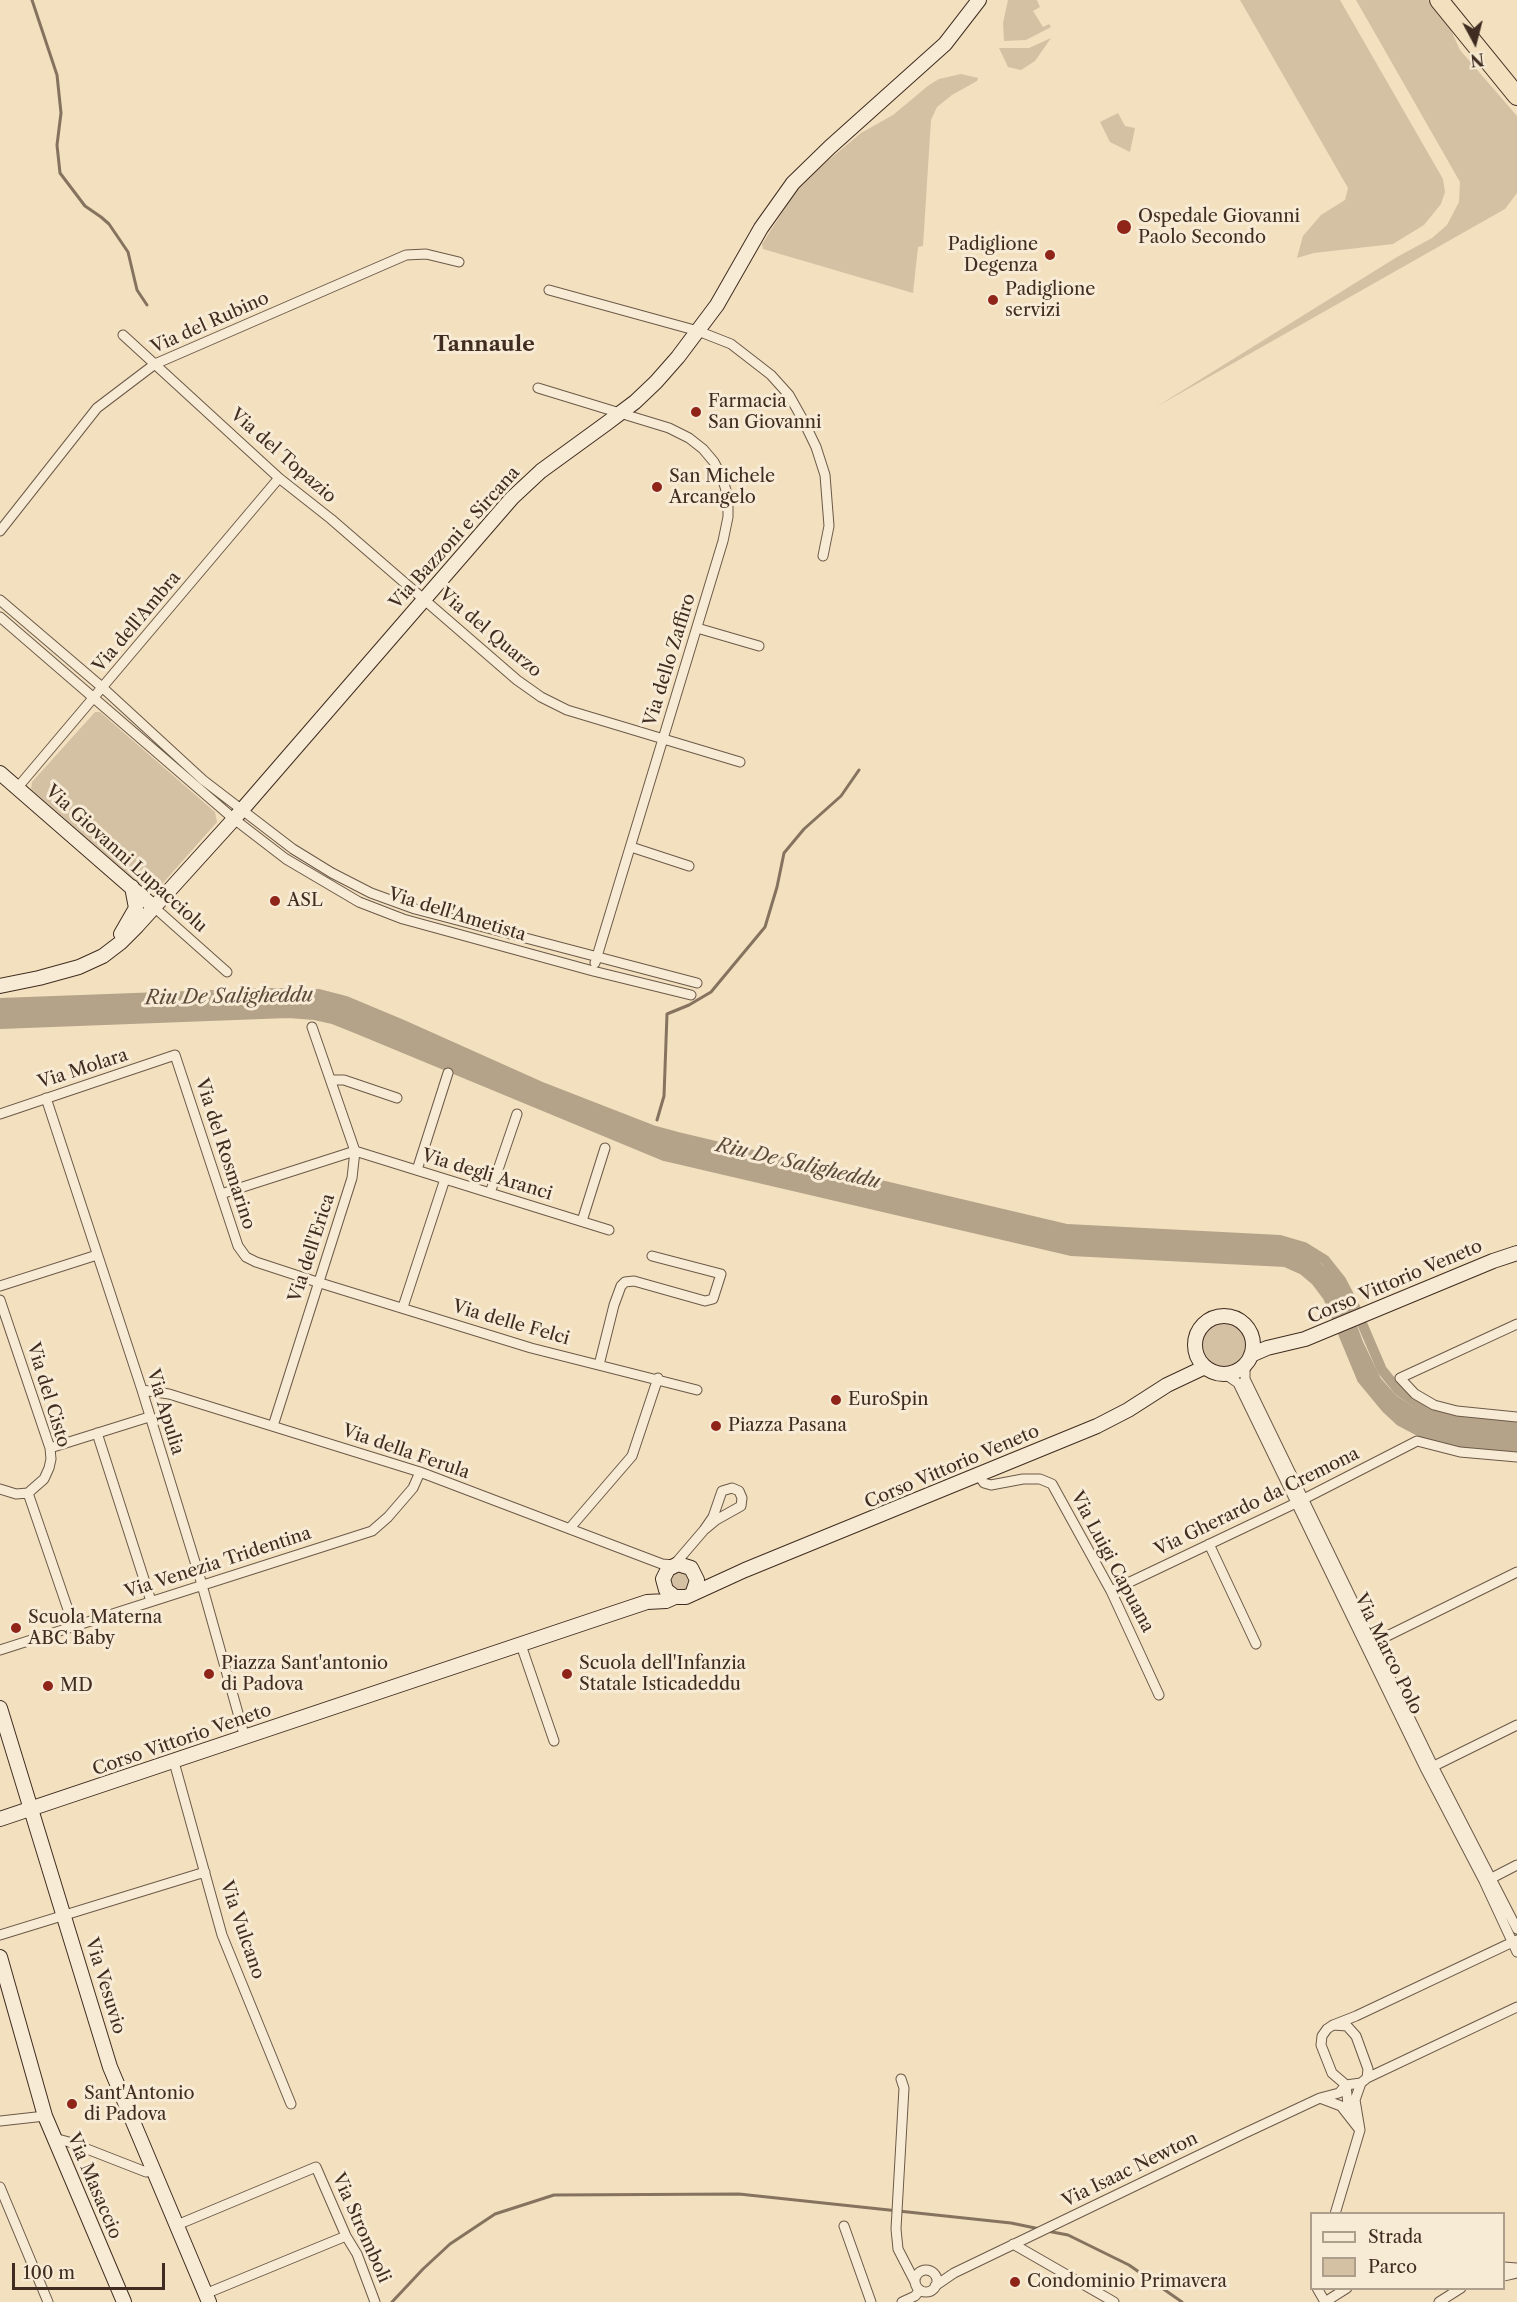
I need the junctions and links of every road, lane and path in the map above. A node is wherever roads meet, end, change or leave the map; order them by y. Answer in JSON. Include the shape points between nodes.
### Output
{"nodes":[{"id":1,"x":979,"y":0,"type":"edge"},
{"id":2,"x":1438,"y":0,"type":"edge"},
{"id":3,"x":1517,"y":96,"type":"edge"},
{"id":4,"x":459,"y":262,"type":"dead end"},
{"id":5,"x":549,"y":290,"type":"dead end"},
{"id":6,"x":698,"y":331,"type":"junction"},
{"id":7,"x":123,"y":335,"type":"dead end"},
{"id":8,"x":155,"y":364,"type":"junction"},
{"id":9,"x":538,"y":388,"type":"dead end"},
{"id":10,"x":620,"y":413,"type":"junction"},
{"id":11,"x":279,"y":478,"type":"junction"},
{"id":12,"x":0,"y":531,"type":"edge"},
{"id":13,"x":823,"y":556,"type":"dead end"},
{"id":14,"x":423,"y":599,"type":"junction"},
{"id":15,"x":0,"y":600,"type":"edge"},
{"id":16,"x":0,"y":617,"type":"edge"},
{"id":17,"x":697,"y":628,"type":"junction"},
{"id":18,"x":759,"y":646,"type":"dead end"},
{"id":19,"x":102,"y":688,"type":"junction"},
{"id":20,"x":93,"y":698,"type":"junction"},
{"id":21,"x":663,"y":740,"type":"junction"},
{"id":22,"x":740,"y":762,"type":"dead end"},
{"id":23,"x":0,"y":773,"type":"edge"},
{"id":24,"x":18,"y":787,"type":"junction"},
{"id":25,"x":238,"y":815,"type":"junction"},
{"id":26,"x":631,"y":847,"type":"junction"},
{"id":27,"x":689,"y":866,"type":"dead end"},
{"id":28,"x":132,"y":887,"type":"junction"},
{"id":29,"x":155,"y":908,"type":"junction"},
{"id":30,"x":103,"y":956,"type":"junction"},
{"id":31,"x":597,"y":958,"type":"junction"},
{"id":32,"x":593,"y":971,"type":"junction"},
{"id":33,"x":227,"y":972,"type":"dead end"},
{"id":34,"x":697,"y":983,"type":"dead end"},
{"id":35,"x":0,"y":986,"type":"edge"},
{"id":36,"x":691,"y":995,"type":"dead end"},
{"id":37,"x":312,"y":1027,"type":"dead end"},
{"id":38,"x":175,"y":1055,"type":"joint"},
{"id":39,"x":448,"y":1073,"type":"dead end"},
{"id":40,"x":332,"y":1080,"type":"junction"},
{"id":41,"x":46,"y":1098,"type":"junction"},
{"id":42,"x":397,"y":1098,"type":"dead end"},
{"id":43,"x":0,"y":1114,"type":"edge"},
{"id":44,"x":517,"y":1114,"type":"dead end"},
{"id":45,"x":605,"y":1148,"type":"dead end"},
{"id":46,"x":355,"y":1151,"type":"junction"},
{"id":47,"x":417,"y":1170,"type":"junction"},
{"id":48,"x":445,"y":1179,"type":"junction"},
{"id":49,"x":490,"y":1193,"type":"junction"},
{"id":50,"x":221,"y":1194,"type":"junction"},
{"id":51,"x":582,"y":1221,"type":"junction"},
{"id":52,"x":609,"y":1230,"type":"dead end"},
{"id":53,"x":1517,"y":1253,"type":"edge"},
{"id":54,"x":97,"y":1255,"type":"junction"},
{"id":55,"x":652,"y":1256,"type":"dead end"},
{"id":56,"x":317,"y":1282,"type":"junction"},
{"id":57,"x":0,"y":1286,"type":"edge"},
{"id":58,"x":0,"y":1300,"type":"edge"},
{"id":59,"x":404,"y":1307,"type":"junction"},
{"id":60,"x":1517,"y":1324,"type":"edge"},
{"id":61,"x":1250,"y":1332,"type":"junction"},
{"id":62,"x":1287,"y":1343,"type":"junction"},
{"id":63,"x":1194,"y":1344,"type":"junction"},
{"id":64,"x":1248,"y":1360,"type":"junction"},
{"id":65,"x":599,"y":1365,"type":"junction"},
{"id":66,"x":1205,"y":1368,"type":"junction"},
{"id":67,"x":1225,"y":1374,"type":"junction"},
{"id":68,"x":658,"y":1378,"type":"junction"},
{"id":69,"x":1167,"y":1385,"type":"junction"},
{"id":70,"x":142,"y":1390,"type":"junction"},
{"id":71,"x":698,"y":1390,"type":"dead end"},
{"id":72,"x":149,"y":1417,"type":"junction"},
{"id":73,"x":1517,"y":1417,"type":"edge"},
{"id":74,"x":273,"y":1426,"type":"junction"},
{"id":75,"x":97,"y":1433,"type":"junction"},
{"id":76,"x":50,"y":1448,"type":"junction"},
{"id":77,"x":1517,"y":1457,"type":"edge"},
{"id":78,"x":420,"y":1472,"type":"junction"},
{"id":79,"x":979,"y":1476,"type":"junction"},
{"id":80,"x":0,"y":1489,"type":"edge"},
{"id":81,"x":28,"y":1493,"type":"junction"},
{"id":82,"x":1300,"y":1501,"type":"junction"},
{"id":83,"x":719,"y":1502,"type":"junction"},
{"id":84,"x":730,"y":1512,"type":"junction"},
{"id":85,"x":570,"y":1528,"type":"junction"},
{"id":86,"x":704,"y":1530,"type":"junction"},
{"id":87,"x":692,"y":1544,"type":"junction"},
{"id":88,"x":1209,"y":1544,"type":"junction"},
{"id":89,"x":746,"y":1570,"type":"junction"},
{"id":90,"x":693,"y":1571,"type":"junction"},
{"id":91,"x":1517,"y":1572,"type":"edge"},
{"id":92,"x":668,"y":1575,"type":"junction"},
{"id":93,"x":202,"y":1585,"type":"junction"},
{"id":94,"x":1111,"y":1591,"type":"junction"},
{"id":95,"x":693,"y":1592,"type":"junction"},
{"id":96,"x":675,"y":1597,"type":"junction"},
{"id":97,"x":151,"y":1602,"type":"junction"},
{"id":98,"x":647,"y":1602,"type":"junction"},
{"id":99,"x":74,"y":1626,"type":"junction"},
{"id":100,"x":1257,"y":1644,"type":"dead end"},
{"id":101,"x":521,"y":1645,"type":"junction"},
{"id":102,"x":1369,"y":1645,"type":"junction"},
{"id":103,"x":0,"y":1650,"type":"edge"},
{"id":104,"x":1159,"y":1695,"type":"dead end"},
{"id":105,"x":0,"y":1708,"type":"edge"},
{"id":106,"x":1517,"y":1725,"type":"edge"},
{"id":107,"x":245,"y":1738,"type":"junction"},
{"id":108,"x":554,"y":1741,"type":"dead end"},
{"id":109,"x":174,"y":1762,"type":"junction"},
{"id":110,"x":1429,"y":1768,"type":"junction"},
{"id":111,"x":31,"y":1809,"type":"junction"},
{"id":112,"x":0,"y":1819,"type":"edge"},
{"id":113,"x":1517,"y":1865,"type":"edge"},
{"id":114,"x":205,"y":1872,"type":"junction"},
{"id":115,"x":1488,"y":1880,"type":"junction"},
{"id":116,"x":64,"y":1916,"type":"junction"},
{"id":117,"x":1517,"y":1929,"type":"edge"},
{"id":118,"x":0,"y":1935,"type":"edge"},
{"id":119,"x":1515,"y":1941,"type":"edge"},
{"id":120,"x":1517,"y":1952,"type":"edge"},
{"id":121,"x":0,"y":1957,"type":"edge"},
{"id":122,"x":1517,"y":2007,"type":"edge"},
{"id":123,"x":1356,"y":2016,"type":"junction"},
{"id":124,"x":1333,"y":2025,"type":"junction"},
{"id":125,"x":1352,"y":2030,"type":"junction"},
{"id":126,"x":1332,"y":2073,"type":"junction"},
{"id":127,"x":901,"y":2079,"type":"dead end"},
{"id":128,"x":1364,"y":2080,"type":"junction"},
{"id":129,"x":1346,"y":2085,"type":"junction"},
{"id":130,"x":1320,"y":2098,"type":"junction"},
{"id":131,"x":291,"y":2104,"type":"dead end"},
{"id":132,"x":45,"y":2116,"type":"junction"},
{"id":133,"x":1350,"y":2117,"type":"junction"},
{"id":134,"x":0,"y":2121,"type":"edge"},
{"id":135,"x":1360,"y":2130,"type":"junction"},
{"id":136,"x":54,"y":2138,"type":"junction"},
{"id":137,"x":153,"y":2171,"type":"junction"},
{"id":138,"x":0,"y":2187,"type":"edge"},
{"id":139,"x":1336,"y":2212,"type":"edge"},
{"id":140,"x":177,"y":2225,"type":"junction"},
{"id":141,"x":844,"y":2226,"type":"dead end"},
{"id":142,"x":346,"y":2236,"type":"junction"},
{"id":143,"x":1013,"y":2244,"type":"junction"},
{"id":144,"x":907,"y":2270,"type":"junction"},
{"id":145,"x":919,"y":2272,"type":"junction"},
{"id":146,"x":954,"y":2273,"type":"junction"},
{"id":147,"x":934,"y":2274,"type":"junction"},
{"id":148,"x":935,"y":2286,"type":"junction"},
{"id":149,"x":919,"y":2288,"type":"junction"},
{"id":150,"x":1317,"y":2290,"type":"edge"},
{"id":151,"x":1345,"y":2290,"type":"edge"},
{"id":152,"x":1459,"y":2290,"type":"edge"},
{"id":153,"x":207,"y":2298,"type":"edge"},
{"id":154,"x":48,"y":2302,"type":"edge"},
{"id":155,"x":124,"y":2302,"type":"edge"},
{"id":156,"x":375,"y":2302,"type":"edge"},
{"id":157,"x":871,"y":2302,"type":"edge"},
{"id":158,"x":902,"y":2302,"type":"edge"},
{"id":159,"x":925,"y":2302,"type":"edge"},
{"id":160,"x":1114,"y":2302,"type":"edge"},
{"id":161,"x":1439,"y":2302,"type":"edge"}],
"edges":[{"from":1,"to":6,"type":"street","name":"Via Bazzoni e Sircana","via":[[945,44],[810,165],[778,202]]},
{"from":2,"to":3,"type":"highway"},
{"from":4,"to":8,"type":"street","name":"Via del Rubino","via":[[426,254],[406,255]]},
{"from":5,"to":6,"type":"street"},
{"from":6,"to":10,"type":"street","name":"Via Bazzoni e Sircana","via":[[656,382]]},
{"from":6,"to":13,"type":"street","via":[[730,344],[771,375],[804,420],[825,475],[829,526]]},
{"from":7,"to":8,"type":"street","name":"Via del Topazio"},
{"from":8,"to":11,"type":"street","name":"Via del Topazio"},
{"from":8,"to":12,"type":"street","name":"Via del Rubino","via":[[97,408]]},
{"from":9,"to":10,"type":"street","name":"Via dello Zaffiro"},
{"from":10,"to":14,"type":"street","name":"Via Bazzoni e Sircana","via":[[533,477]]},
{"from":10,"to":17,"type":"street","name":"Via dello Zaffiro","via":[[689,438],[703,449],[722,477],[728,517]]},
{"from":11,"to":14,"type":"street","name":"Via del Topazio","via":[[334,516]]},
{"from":11,"to":19,"type":"street","name":"Via dell'Ambra"},
{"from":14,"to":21,"type":"street","name":"Via del Quarzo","via":[[541,697],[567,710]]},
{"from":14,"to":25,"type":"street","name":"Via Bazzoni e Sircana"},
{"from":15,"to":19,"type":"street"},
{"from":16,"to":20,"type":"street"},
{"from":17,"to":18,"type":"street"},
{"from":17,"to":21,"type":"street","name":"Via dello Zaffiro"},
{"from":19,"to":20,"type":"street","name":"Via dell'Ambra"},
{"from":19,"to":25,"type":"street"},
{"from":20,"to":24,"type":"street","name":"Via dell'Ambra"},
{"from":20,"to":25,"type":"street"},
{"from":21,"to":22,"type":"street","name":"Via del Quarzo"},
{"from":21,"to":26,"type":"street","name":"Via dello Zaffiro"},
{"from":23,"to":24,"type":"street","name":"Via Giovanni Lupacciolu"},
{"from":24,"to":28,"type":"street","name":"Via Giovanni Lupacciolu"},
{"from":25,"to":29,"type":"street","name":"Via Bazzoni e Sircana"},
{"from":25,"to":31,"type":"street","name":"Via dell'Ametista","via":[[332,873],[371,892],[415,909]]},
{"from":25,"to":32,"type":"street","name":"Via dell'Ametista","via":[[286,859],[359,902],[403,919]]},
{"from":26,"to":27,"type":"street"},
{"from":26,"to":31,"type":"street","name":"Via dello Zaffiro"},
{"from":28,"to":29,"type":"street","name":"Via Giovanni Lupacciolu"},
{"from":28,"to":30,"type":"street","via":[[136,908],[131,920]]},
{"from":29,"to":30,"type":"street","name":"Via Bazzoni e Sircana"},
{"from":29,"to":33,"type":"street","name":"Via Giovanni Lupacciolu"},
{"from":30,"to":35,"type":"street","via":[[79,967]]},
{"from":31,"to":32,"type":"street","name":"Via dello Zaffiro"},
{"from":31,"to":34,"type":"street","name":"Via dell'Ametista"},
{"from":32,"to":36,"type":"street","name":"Via dell'Ametista"},
{"from":37,"to":40,"type":"street","name":"Via dell'Erica"},
{"from":38,"to":41,"type":"street","name":"Via Molara"},
{"from":38,"to":50,"type":"street","name":"Via del Rosmarino"},
{"from":39,"to":47,"type":"street"},
{"from":40,"to":42,"type":"street","via":[[344,1080]]},
{"from":40,"to":46,"type":"street","name":"Via dell'Erica"},
{"from":41,"to":43,"type":"street","name":"Via Molara"},
{"from":41,"to":54,"type":"street","name":"Via Apulia"},
{"from":44,"to":49,"type":"street"},
{"from":45,"to":51,"type":"street"},
{"from":46,"to":47,"type":"street","name":"Via degli Aranci"},
{"from":46,"to":50,"type":"street"},
{"from":46,"to":56,"type":"street","name":"Via dell'Erica","via":[[352,1178]]},
{"from":47,"to":48,"type":"street","name":"Via degli Aranci"},
{"from":48,"to":49,"type":"street","name":"Via degli Aranci"},
{"from":48,"to":59,"type":"street"},
{"from":49,"to":51,"type":"street","name":"Via degli Aranci"},
{"from":50,"to":56,"type":"street","name":"Via del Rosmarino","via":[[238,1246],[246,1257]]},
{"from":51,"to":52,"type":"street","name":"Via degli Aranci"},
{"from":53,"to":62,"type":"street","name":"Corso Vittorio Veneto","via":[[1334,1328]]},
{"from":54,"to":57,"type":"street"},
{"from":54,"to":70,"type":"street","name":"Via Apulia"},
{"from":55,"to":65,"type":"street","via":[[721,1274],[715,1295],[705,1301],[634,1281],[625,1282],[614,1305]]},
{"from":56,"to":59,"type":"street","name":"Via delle Felci"},
{"from":56,"to":74,"type":"street","name":"Via dell'Erica"},
{"from":58,"to":76,"type":"street","name":"Via del Cisto"},
{"from":59,"to":65,"type":"street","name":"Via delle Felci","via":[[531,1348]]},
{"from":60,"to":73,"type":"street","via":[[1400,1378],[1414,1394],[1434,1405]]},
{"from":61,"to":62,"type":"street","name":"Corso Vittorio Veneto","via":[[1266,1340]]},
{"from":61,"to":63,"type":"street","via":[[1236,1318],[1216,1316],[1200,1326]]},
{"from":61,"to":64,"type":"street","via":[[1253,1340]]},
{"from":62,"to":64,"type":"street","name":"Corso Vittorio Veneto","via":[[1267,1348]]},
{"from":63,"to":66,"type":"street"},
{"from":63,"to":69,"type":"street","name":"Corso Vittorio Veneto","via":[[1183,1371]]},
{"from":64,"to":67,"type":"street","via":[[1233,1373]]},
{"from":64,"to":82,"type":"street","name":"Via Marco Polo","via":[[1244,1376]]},
{"from":65,"to":68,"type":"street","name":"Via delle Felci"},
{"from":66,"to":67,"type":"street"},
{"from":66,"to":69,"type":"street","name":"Corso Vittorio Veneto"},
{"from":67,"to":82,"type":"street","name":"Via Marco Polo","via":[[1238,1383]]},
{"from":68,"to":71,"type":"street","name":"Via delle Felci"},
{"from":68,"to":85,"type":"street","via":[[632,1455]]},
{"from":69,"to":79,"type":"street","name":"Corso Vittorio Veneto","via":[[1114,1418]]},
{"from":70,"to":72,"type":"street","name":"Via Apulia"},
{"from":70,"to":74,"type":"street","name":"Via della Ferula","via":[[169,1394]]},
{"from":72,"to":75,"type":"street"},
{"from":72,"to":93,"type":"street","name":"Via Apulia"},
{"from":74,"to":78,"type":"street","name":"Via della Ferula"},
{"from":75,"to":76,"type":"street"},
{"from":75,"to":97,"type":"street"},
{"from":76,"to":81,"type":"street","name":"Via del Cisto","via":[[51,1459],[44,1479]]},
{"from":77,"to":82,"type":"street","name":"Via Gherardo da Cremona","via":[[1460,1452],[1417,1441]]},
{"from":78,"to":85,"type":"street","name":"Via della Ferula"},
{"from":78,"to":93,"type":"street","name":"Via Venezia Tridentina","via":[[413,1488],[372,1531]]},
{"from":79,"to":89,"type":"street","name":"Corso Vittorio Veneto"},
{"from":79,"to":94,"type":"street","name":"Via Luigi Capuana","via":[[991,1485],[1023,1479],[1040,1479],[1052,1485]]},
{"from":80,"to":81,"type":"street"},
{"from":81,"to":99,"type":"street"},
{"from":82,"to":88,"type":"street","name":"Via Gherardo da Cremona"},
{"from":82,"to":102,"type":"street","name":"Via Marco Polo"},
{"from":83,"to":84,"type":"street"},
{"from":83,"to":84,"type":"street","via":[[725,1489],[739,1491],[742,1503]]},
{"from":83,"to":86,"type":"street"},
{"from":84,"to":86,"type":"street"},
{"from":85,"to":92,"type":"street","name":"Via della Ferula","via":[[653,1562]]},
{"from":86,"to":87,"type":"street"},
{"from":87,"to":90,"type":"street","via":[[689,1556]]},
{"from":87,"to":92,"type":"street"},
{"from":88,"to":94,"type":"street","name":"Via Gherardo da Cremona"},
{"from":88,"to":100,"type":"street"},
{"from":89,"to":90,"type":"street","name":"Corso Vittorio Veneto","via":[[714,1575]]},
{"from":89,"to":95,"type":"street","name":"Corso Vittorio Veneto"},
{"from":90,"to":92,"type":"street","via":[[682,1564]]},
{"from":90,"to":95,"type":"street","via":[[697,1583]]},
{"from":91,"to":102,"type":"street"},
{"from":92,"to":96,"type":"street","via":[[668,1593]]},
{"from":92,"to":98,"type":"street","name":"Corso Vittorio Veneto","via":[[660,1592]]},
{"from":93,"to":97,"type":"street","name":"Via Venezia Tridentina"},
{"from":93,"to":107,"type":"street","name":"Via Apulia"},
{"from":94,"to":104,"type":"street","name":"Via Luigi Capuana"},
{"from":95,"to":96,"type":"street"},
{"from":96,"to":98,"type":"street","name":"Corso Vittorio Veneto"},
{"from":97,"to":99,"type":"street","name":"Via Venezia Tridentina"},
{"from":98,"to":101,"type":"street","name":"Corso Vittorio Veneto"},
{"from":99,"to":103,"type":"street","name":"Via Venezia Tridentina"},
{"from":101,"to":107,"type":"street","name":"Corso Vittorio Veneto"},
{"from":101,"to":108,"type":"street"},
{"from":102,"to":110,"type":"street","name":"Via Marco Polo"},
{"from":105,"to":111,"type":"street","name":"Via Vesuvio"},
{"from":106,"to":110,"type":"street"},
{"from":107,"to":109,"type":"street","name":"Corso Vittorio Veneto"},
{"from":109,"to":111,"type":"street","name":"Corso Vittorio Veneto"},
{"from":109,"to":114,"type":"street","name":"Via Vulcano"},
{"from":110,"to":115,"type":"street","name":"Via Marco Polo"},
{"from":111,"to":112,"type":"street","name":"Corso Vittorio Veneto"},
{"from":111,"to":116,"type":"street","name":"Via Vesuvio"},
{"from":113,"to":115,"type":"street"},
{"from":114,"to":116,"type":"street"},
{"from":114,"to":131,"type":"street","name":"Via Vulcano","via":[[222,1935]]},
{"from":115,"to":117,"type":"street","name":"Via Marco Polo"},
{"from":115,"to":119,"type":"street","name":"Via Marco Polo"},
{"from":116,"to":118,"type":"street"},
{"from":116,"to":137,"type":"street","name":"Via Vesuvio","via":[[110,2067]]},
{"from":119,"to":120,"type":"street","name":"Via Marco Polo"},
{"from":119,"to":123,"type":"street"},
{"from":121,"to":132,"type":"street","name":"Via Masaccio"},
{"from":122,"to":128,"type":"street"},
{"from":123,"to":124,"type":"street"},
{"from":123,"to":125,"type":"street"},
{"from":124,"to":125,"type":"street"},
{"from":124,"to":126,"type":"street","via":[[1322,2036],[1321,2045]]},
{"from":125,"to":128,"type":"street","via":[[1367,2062]]},
{"from":126,"to":129,"type":"street"},
{"from":126,"to":130,"type":"street","via":[[1332,2084]]},
{"from":127,"to":144,"type":"street","via":[[904,2088],[897,2229],[898,2249]]},
{"from":128,"to":129,"type":"street"},
{"from":128,"to":135,"type":"street","via":[[1355,2100]]},
{"from":129,"to":130,"type":"street","name":"Via Isaac Newton","via":[[1339,2093]]},
{"from":129,"to":133,"type":"street"},
{"from":130,"to":133,"type":"street","via":[[1341,2106]]},
{"from":130,"to":143,"type":"street","name":"Via Isaac Newton"},
{"from":132,"to":134,"type":"street"},
{"from":132,"to":136,"type":"street","name":"Via Masaccio"},
{"from":133,"to":135,"type":"street"},
{"from":135,"to":139,"type":"street"},
{"from":136,"to":137,"type":"street","via":[[146,2172]]},
{"from":136,"to":155,"type":"street","name":"Via Masaccio"},
{"from":137,"to":140,"type":"street","name":"Via Vesuvio"},
{"from":138,"to":154,"type":"street"},
{"from":140,"to":142,"type":"street","name":"Via Stromboli","via":[[316,2167]]},
{"from":140,"to":153,"type":"street","name":"Via Vesuvio"},
{"from":141,"to":157,"type":"street"},
{"from":142,"to":153,"type":"street"},
{"from":142,"to":156,"type":"street","name":"Via Stromboli"},
{"from":143,"to":146,"type":"street","name":"Via Isaac Newton"},
{"from":143,"to":160,"type":"street"},
{"from":144,"to":145,"type":"street"},
{"from":144,"to":149,"type":"street"},
{"from":145,"to":147,"type":"street"},
{"from":145,"to":149,"type":"street"},
{"from":146,"to":147,"type":"street","name":"Via Isaac Newton"},
{"from":146,"to":148,"type":"street","name":"Via Isaac Newton"},
{"from":147,"to":148,"type":"street"},
{"from":148,"to":149,"type":"street","via":[[930,2291]]},
{"from":149,"to":158,"type":"street","via":[[915,2296]]},
{"from":149,"to":159,"type":"street"},
{"from":150,"to":151,"type":"street","via":[[1325,2302]]},
{"from":152,"to":161,"type":"street"}]}
